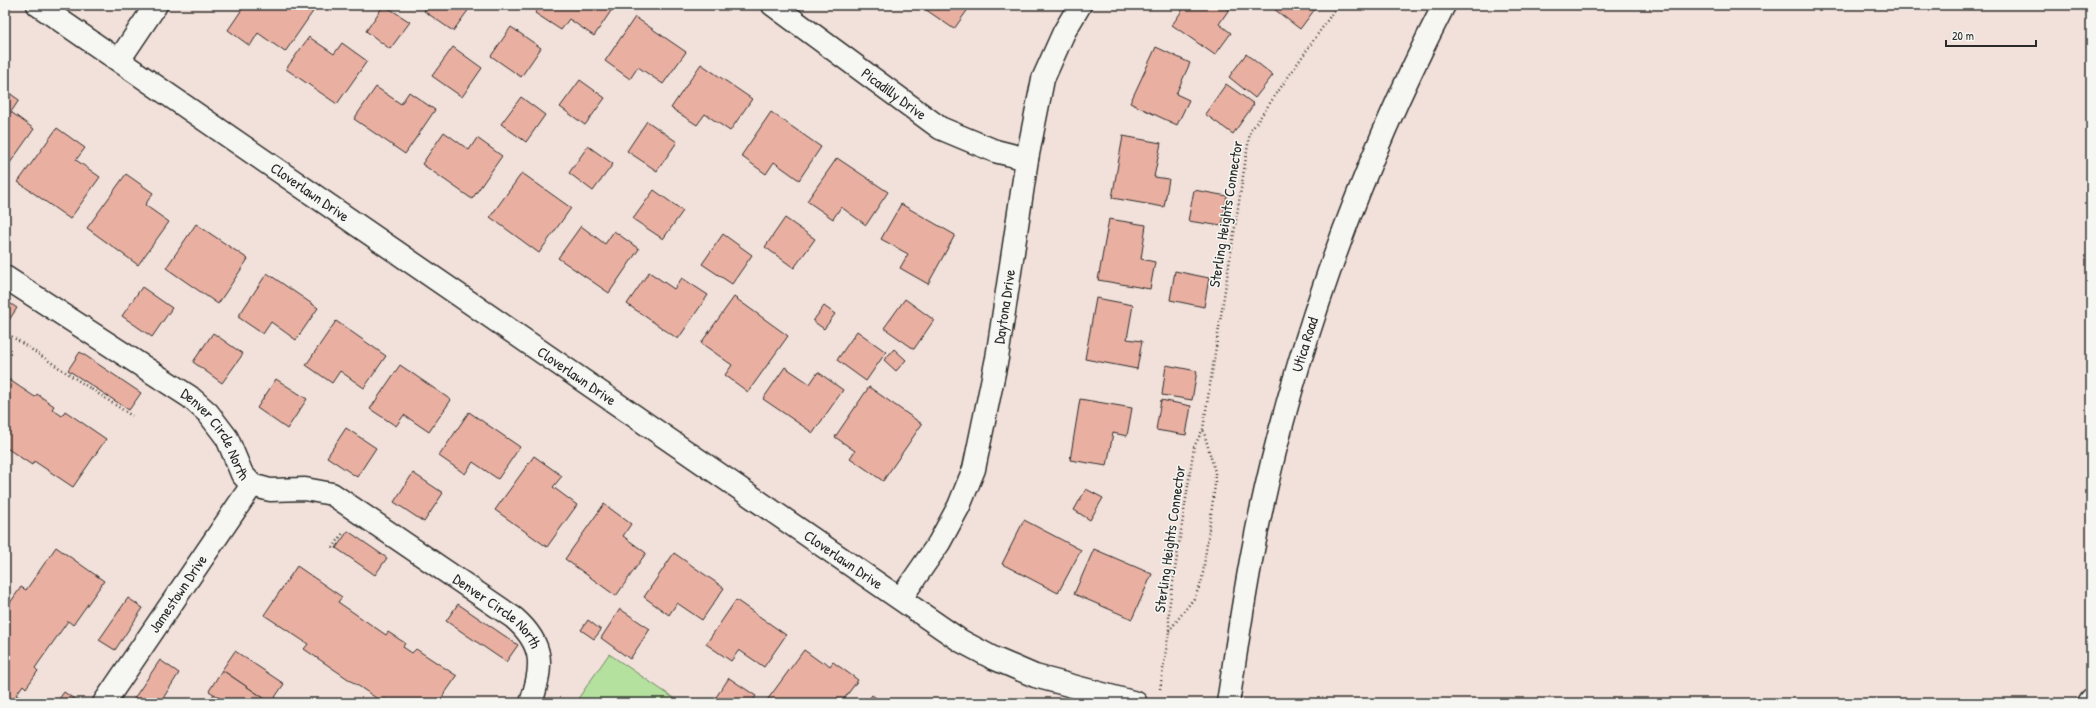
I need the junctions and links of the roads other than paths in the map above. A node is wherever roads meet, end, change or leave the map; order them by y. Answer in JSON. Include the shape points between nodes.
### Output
{"nodes":[{"id":1,"x":38,"y":5,"type":"edge"},
{"id":2,"x":156,"y":5,"type":"edge"},
{"id":3,"x":773,"y":5,"type":"edge"},
{"id":4,"x":1080,"y":5,"type":"edge"},
{"id":5,"x":1444,"y":5,"type":"edge"},
{"id":6,"x":119,"y":60,"type":"junction"},
{"id":7,"x":1027,"y":159,"type":"junction"},
{"id":8,"x":5,"y":277,"type":"edge"},
{"id":9,"x":252,"y":485,"type":"junction"},
{"id":10,"x":901,"y":598,"type":"junction"},
{"id":11,"x":2091,"y":700,"type":"edge"},
{"id":12,"x":104,"y":703,"type":"edge"},
{"id":13,"x":531,"y":703,"type":"edge"},
{"id":14,"x":1136,"y":703,"type":"edge"},
{"id":15,"x":1228,"y":703,"type":"edge"},
{"id":16,"x":2089,"y":703,"type":"edge"}],
"edges":[{"from":1,"to":6,"type":"street","name":"Cloverlawn Drive"},
{"from":2,"to":6,"type":"street"},
{"from":3,"to":7,"type":"street","name":"Picadilly Drive","via":[[940,128],[995,151]]},
{"from":4,"to":7,"type":"street","name":"Daytona Drive","via":[[1064,32],[1043,79]]},
{"from":5,"to":15,"type":"street","name":"Utica Road","via":[[1419,54],[1362,185],[1326,282],[1294,382],[1253,550]]},
{"from":6,"to":10,"type":"street","name":"Cloverlawn Drive"},
{"from":7,"to":10,"type":"street","name":"Daytona Drive","via":[[996,358],[974,469],[959,506],[939,543]]},
{"from":8,"to":9,"type":"street","name":"Denver Circle North","via":[[190,397],[208,413],[227,438],[242,474]]},
{"from":9,"to":12,"type":"street","name":"Jamestown Drive"},
{"from":9,"to":13,"type":"street","name":"Denver Circle North","via":[[270,490],[304,489],[332,494],[514,618],[532,638],[538,655],[540,671]]},
{"from":10,"to":14,"type":"street","name":"Cloverlawn Drive","via":[[961,641],[993,658],[1035,676]]},
{"from":11,"to":16,"type":"street"}]}
